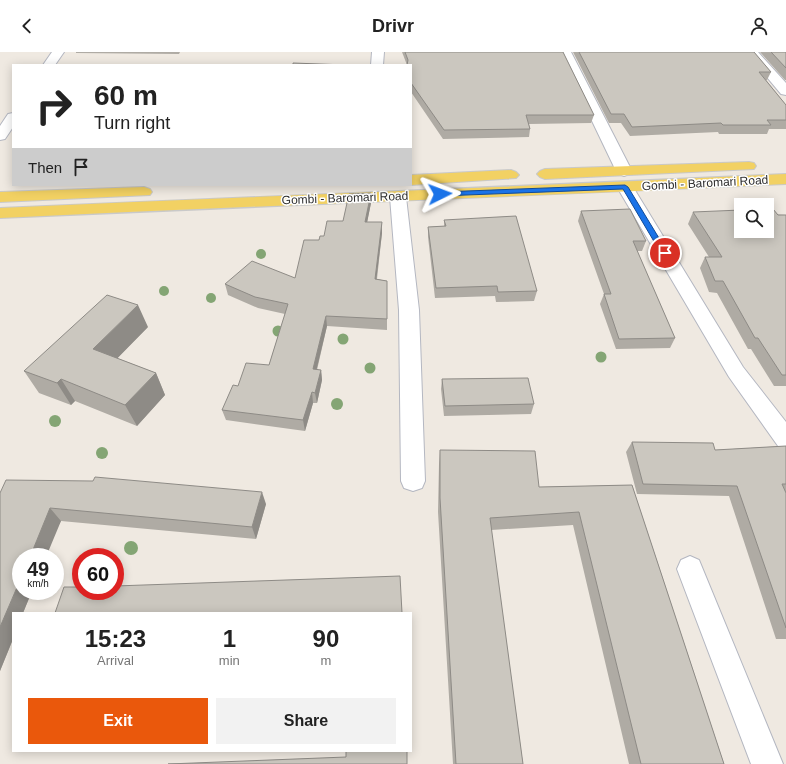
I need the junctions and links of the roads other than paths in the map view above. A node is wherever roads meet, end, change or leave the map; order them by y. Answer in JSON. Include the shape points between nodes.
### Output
{"nodes":[{"id":1,"x":58,"y":52,"type":"edge"},
{"id":2,"x":378,"y":52,"type":"edge"},
{"id":3,"x":566,"y":52,"type":"edge"},
{"id":4,"x":752,"y":52,"type":"edge"},
{"id":5,"x":50,"y":64,"type":"edge"},
{"id":6,"x":377,"y":64,"type":"edge"},
{"id":7,"x":786,"y":91,"type":"edge"},
{"id":8,"x":12,"y":118,"type":"edge"},
{"id":9,"x":0,"y":136,"type":"edge"},
{"id":10,"x":762,"y":166,"type":"dead end"},
{"id":11,"x":784,"y":170,"type":"edge"},
{"id":12,"x":624,"y":179,"type":"junction"},
{"id":13,"x":412,"y":180,"type":"edge"},
{"id":14,"x":272,"y":186,"type":"edge"},
{"id":15,"x":0,"y":197,"type":"edge"},
{"id":16,"x":398,"y":197,"type":"junction"},
{"id":17,"x":0,"y":213,"type":"edge"},
{"id":18,"x":786,"y":439,"type":"edge"},
{"id":19,"x":413,"y":481,"type":"dead end"},
{"id":20,"x":690,"y":569,"type":"dead end"},
{"id":21,"x":767,"y":764,"type":"edge"}],
"edges":[{"from":1,"to":5,"type":"street"},
{"from":2,"to":6,"type":"street"},
{"from":3,"to":12,"type":"street"},
{"from":4,"to":7,"type":"street"},
{"from":8,"to":9,"type":"street"},
{"from":10,"to":12,"type":"main road","name":"Gombi - Baromari Road"},
{"from":11,"to":12,"type":"main road","name":"Gombi - Baromari Road"},
{"from":12,"to":13,"type":"main road","name":"Gombi - Baromari Road"},
{"from":12,"to":16,"type":"main road","name":"Gombi - Baromari Road"},
{"from":12,"to":18,"type":"street","via":[[736,372]]},
{"from":14,"to":15,"type":"main road","name":"Gombi - Baromari Road"},
{"from":16,"to":17,"type":"main road","name":"Gombi - Baromari Road","via":[[298,199]]},
{"from":16,"to":19,"type":"street","via":[[409,310]]},
{"from":20,"to":21,"type":"street"}]}
